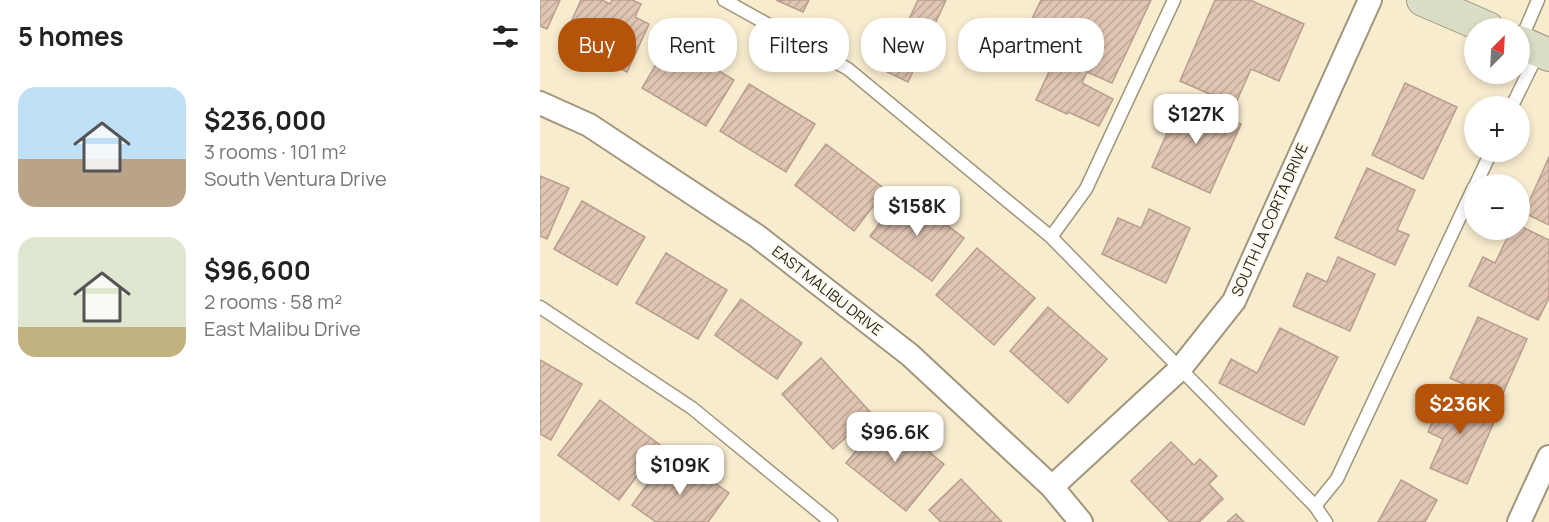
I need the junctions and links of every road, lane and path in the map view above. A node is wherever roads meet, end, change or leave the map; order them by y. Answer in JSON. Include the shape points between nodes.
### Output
{"nodes":[{"id":1,"x":724,"y":0,"type":"edge"},
{"id":2,"x":1174,"y":0,"type":"edge"},
{"id":3,"x":1370,"y":0,"type":"edge"},
{"id":4,"x":1423,"y":0,"type":"edge"},
{"id":5,"x":1538,"y":0,"type":"edge"},
{"id":6,"x":1465,"y":18,"type":"edge"},
{"id":7,"x":1532,"y":47,"type":"edge"},
{"id":8,"x":1515,"y":96,"type":"edge"},
{"id":9,"x":540,"y":103,"type":"edge"},
{"id":10,"x":1464,"y":209,"type":"edge"},
{"id":11,"x":1051,"y":237,"type":"junction"},
{"id":12,"x":540,"y":307,"type":"edge"},
{"id":13,"x":1180,"y":369,"type":"junction"},
{"id":14,"x":1549,"y":457,"type":"edge"},
{"id":15,"x":1052,"y":487,"type":"junction"},
{"id":16,"x":1315,"y":506,"type":"junction"},
{"id":17,"x":831,"y":522,"type":"edge"},
{"id":18,"x":1081,"y":522,"type":"edge"},
{"id":19,"x":1326,"y":522,"type":"edge"},
{"id":20,"x":1519,"y":522,"type":"edge"}],
"edges":[{"from":1,"to":11,"type":"lane","via":[[848,69]]},
{"from":2,"to":11,"type":"lane","via":[[1086,189]]},
{"from":3,"to":13,"type":"street","name":"SOUTH LA CORTA DRIVE","via":[[1234,301]]},
{"from":4,"to":6,"type":"main road"},
{"from":5,"to":7,"type":"lane"},
{"from":7,"to":8,"type":"lane"},
{"from":9,"to":15,"type":"street","name":"EAST MALIBU DRIVE","via":[[589,125],[757,236],[910,355]]},
{"from":10,"to":16,"type":"lane","via":[[1337,479]]},
{"from":11,"to":13,"type":"lane"},
{"from":12,"to":17,"type":"lane","via":[[692,408]]},
{"from":13,"to":15,"type":"street","name":"SOUTH LA CORTA DRIVE"},
{"from":13,"to":16,"type":"lane"},
{"from":14,"to":20,"type":"street"},
{"from":15,"to":18,"type":"street","name":"EAST MALIBU DRIVE"},
{"from":16,"to":19,"type":"lane"}]}
